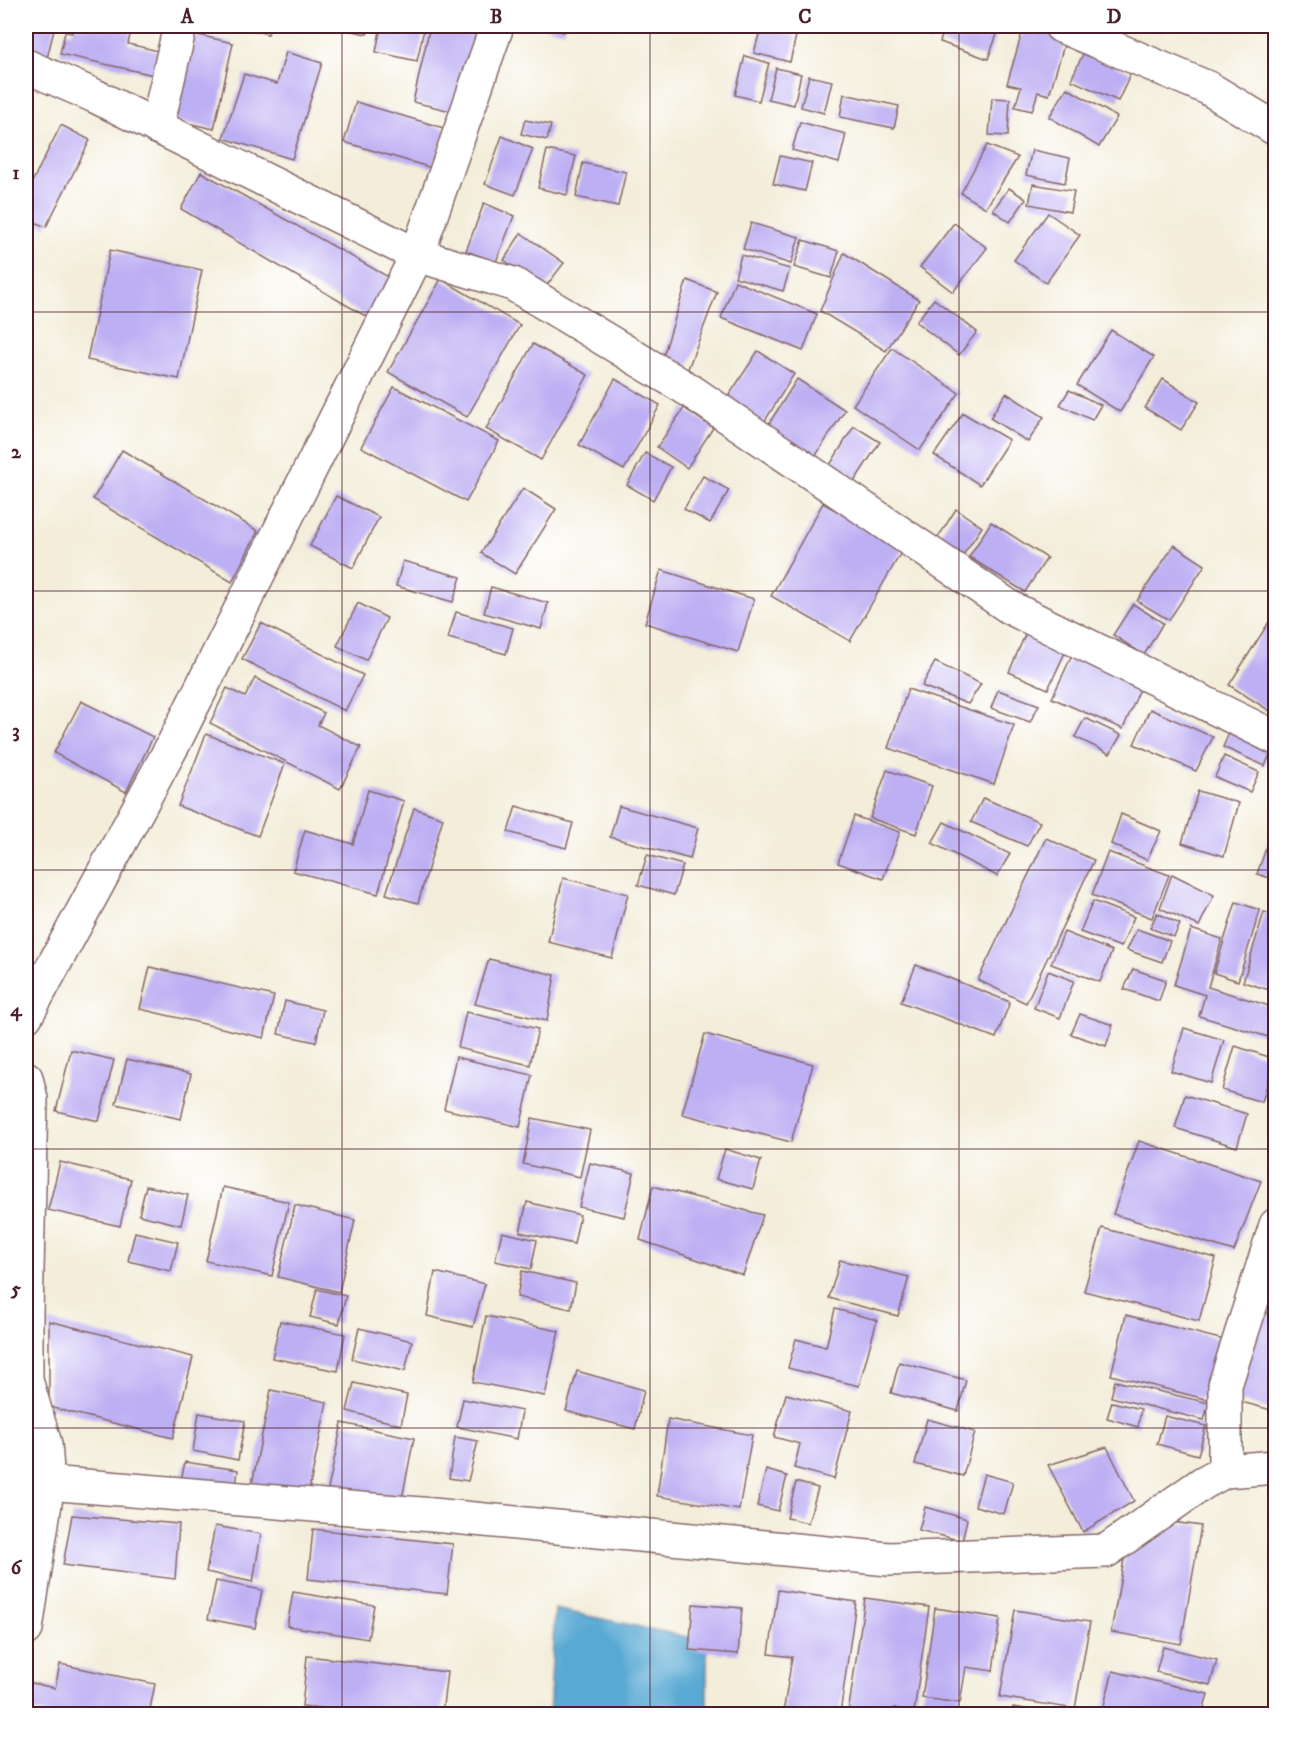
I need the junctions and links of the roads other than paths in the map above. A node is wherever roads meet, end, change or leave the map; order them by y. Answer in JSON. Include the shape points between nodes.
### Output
{"nodes":[{"id":1,"x":180,"y":26,"type":"edge"},
{"id":2,"x":497,"y":26,"type":"edge"},
{"id":3,"x":1061,"y":26,"type":"edge"},
{"id":4,"x":26,"y":66,"type":"edge"},
{"id":5,"x":157,"y":127,"type":"junction"},
{"id":6,"x":1275,"y":129,"type":"edge"},
{"id":7,"x":417,"y":255,"type":"junction"},
{"id":8,"x":1275,"y":738,"type":"edge"},
{"id":9,"x":26,"y":1016,"type":"edge"},
{"id":10,"x":26,"y":1078,"type":"edge"},
{"id":11,"x":1275,"y":1225,"type":"edge"},
{"id":12,"x":1275,"y":1467,"type":"edge"},
{"id":13,"x":1225,"y":1471,"type":"junction"},
{"id":14,"x":48,"y":1483,"type":"junction"},
{"id":15,"x":26,"y":1629,"type":"edge"}],
"edges":[{"from":1,"to":5,"type":"street"},
{"from":2,"to":7,"type":"street"},
{"from":3,"to":6,"type":"street","via":[[1208,87]]},
{"from":4,"to":5,"type":"street"},
{"from":5,"to":7,"type":"street"},
{"from":7,"to":8,"type":"street","via":[[513,284],[688,390],[1011,608]]},
{"from":7,"to":9,"type":"street","via":[[175,741]]},
{"from":10,"to":14,"type":"street","via":[[31,1099],[26,1380],[45,1444]]},
{"from":11,"to":13,"type":"street","via":[[1225,1385]]},
{"from":12,"to":13,"type":"street"},
{"from":13,"to":14,"type":"street","via":[[1106,1551],[889,1559]]},
{"from":14,"to":15,"type":"street"}]}
